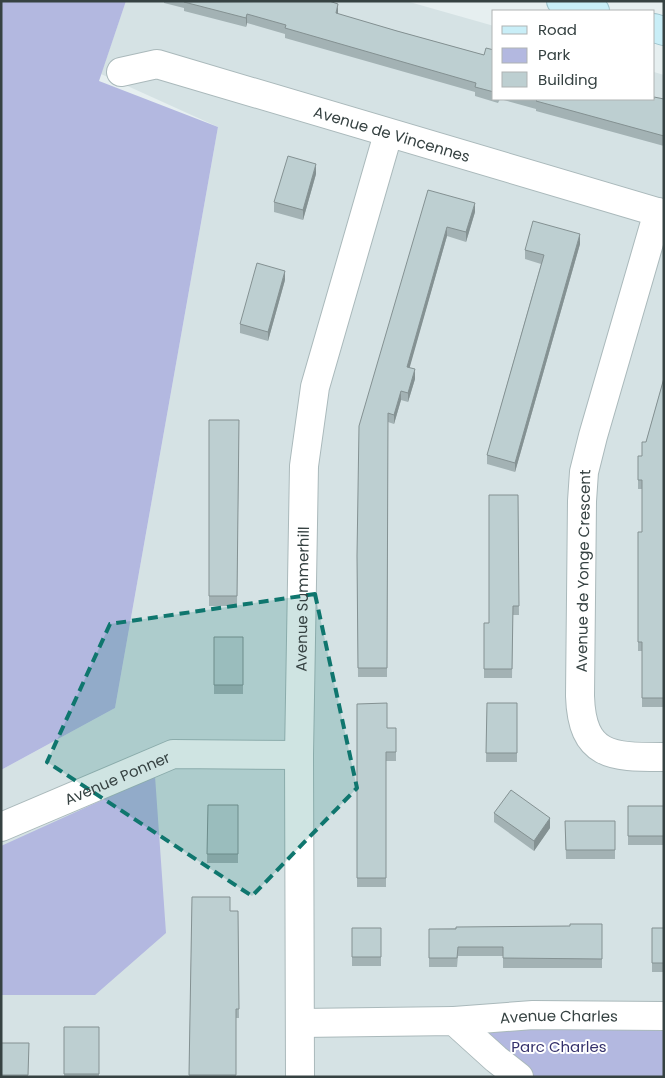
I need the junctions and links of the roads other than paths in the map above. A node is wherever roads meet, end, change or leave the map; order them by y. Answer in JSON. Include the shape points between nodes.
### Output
{"nodes":[{"id":1,"x":560,"y":1,"type":"edge"},
{"id":2,"x":592,"y":10,"type":"edge"},
{"id":3,"x":121,"y":72,"type":"dead end"},
{"id":4,"x":388,"y":134,"type":"junction"},
{"id":5,"x":661,"y":213,"type":"edge"},
{"id":6,"x":299,"y":754,"type":"junction"},
{"id":7,"x":664,"y":757,"type":"edge"},
{"id":8,"x":1,"y":827,"type":"edge"},
{"id":9,"x":664,"y":1016,"type":"edge"},
{"id":10,"x":454,"y":1021,"type":"junction"},
{"id":11,"x":301,"y":1024,"type":"junction"},
{"id":12,"x":300,"y":1077,"type":"edge"},
{"id":13,"x":519,"y":1077,"type":"edge"}],
"edges":[{"from":1,"to":2,"type":"main road"},
{"from":3,"to":4,"type":"street","name":"Avenue de Vincennes","via":[[157,64]]},
{"from":4,"to":5,"type":"street","name":"Avenue de Vincennes"},
{"from":4,"to":6,"type":"street","name":"Avenue Summerhill","via":[[315,387],[310,417],[304,466]]},
{"from":5,"to":7,"type":"street","name":"Avenue de Yonge Crescent","via":[[584,472],[580,696],[586,730],[600,747],[618,756]]},
{"from":6,"to":8,"type":"street","name":"Avenue Ponner","via":[[173,754]]},
{"from":6,"to":11,"type":"street","name":"Avenue Summerhill"},
{"from":9,"to":10,"type":"street","name":"Avenue Charles","via":[[533,1015]]},
{"from":10,"to":11,"type":"street","name":"Avenue Charles"},
{"from":10,"to":13,"type":"street"},
{"from":11,"to":12,"type":"street","name":"Avenue Summerhill"}]}
